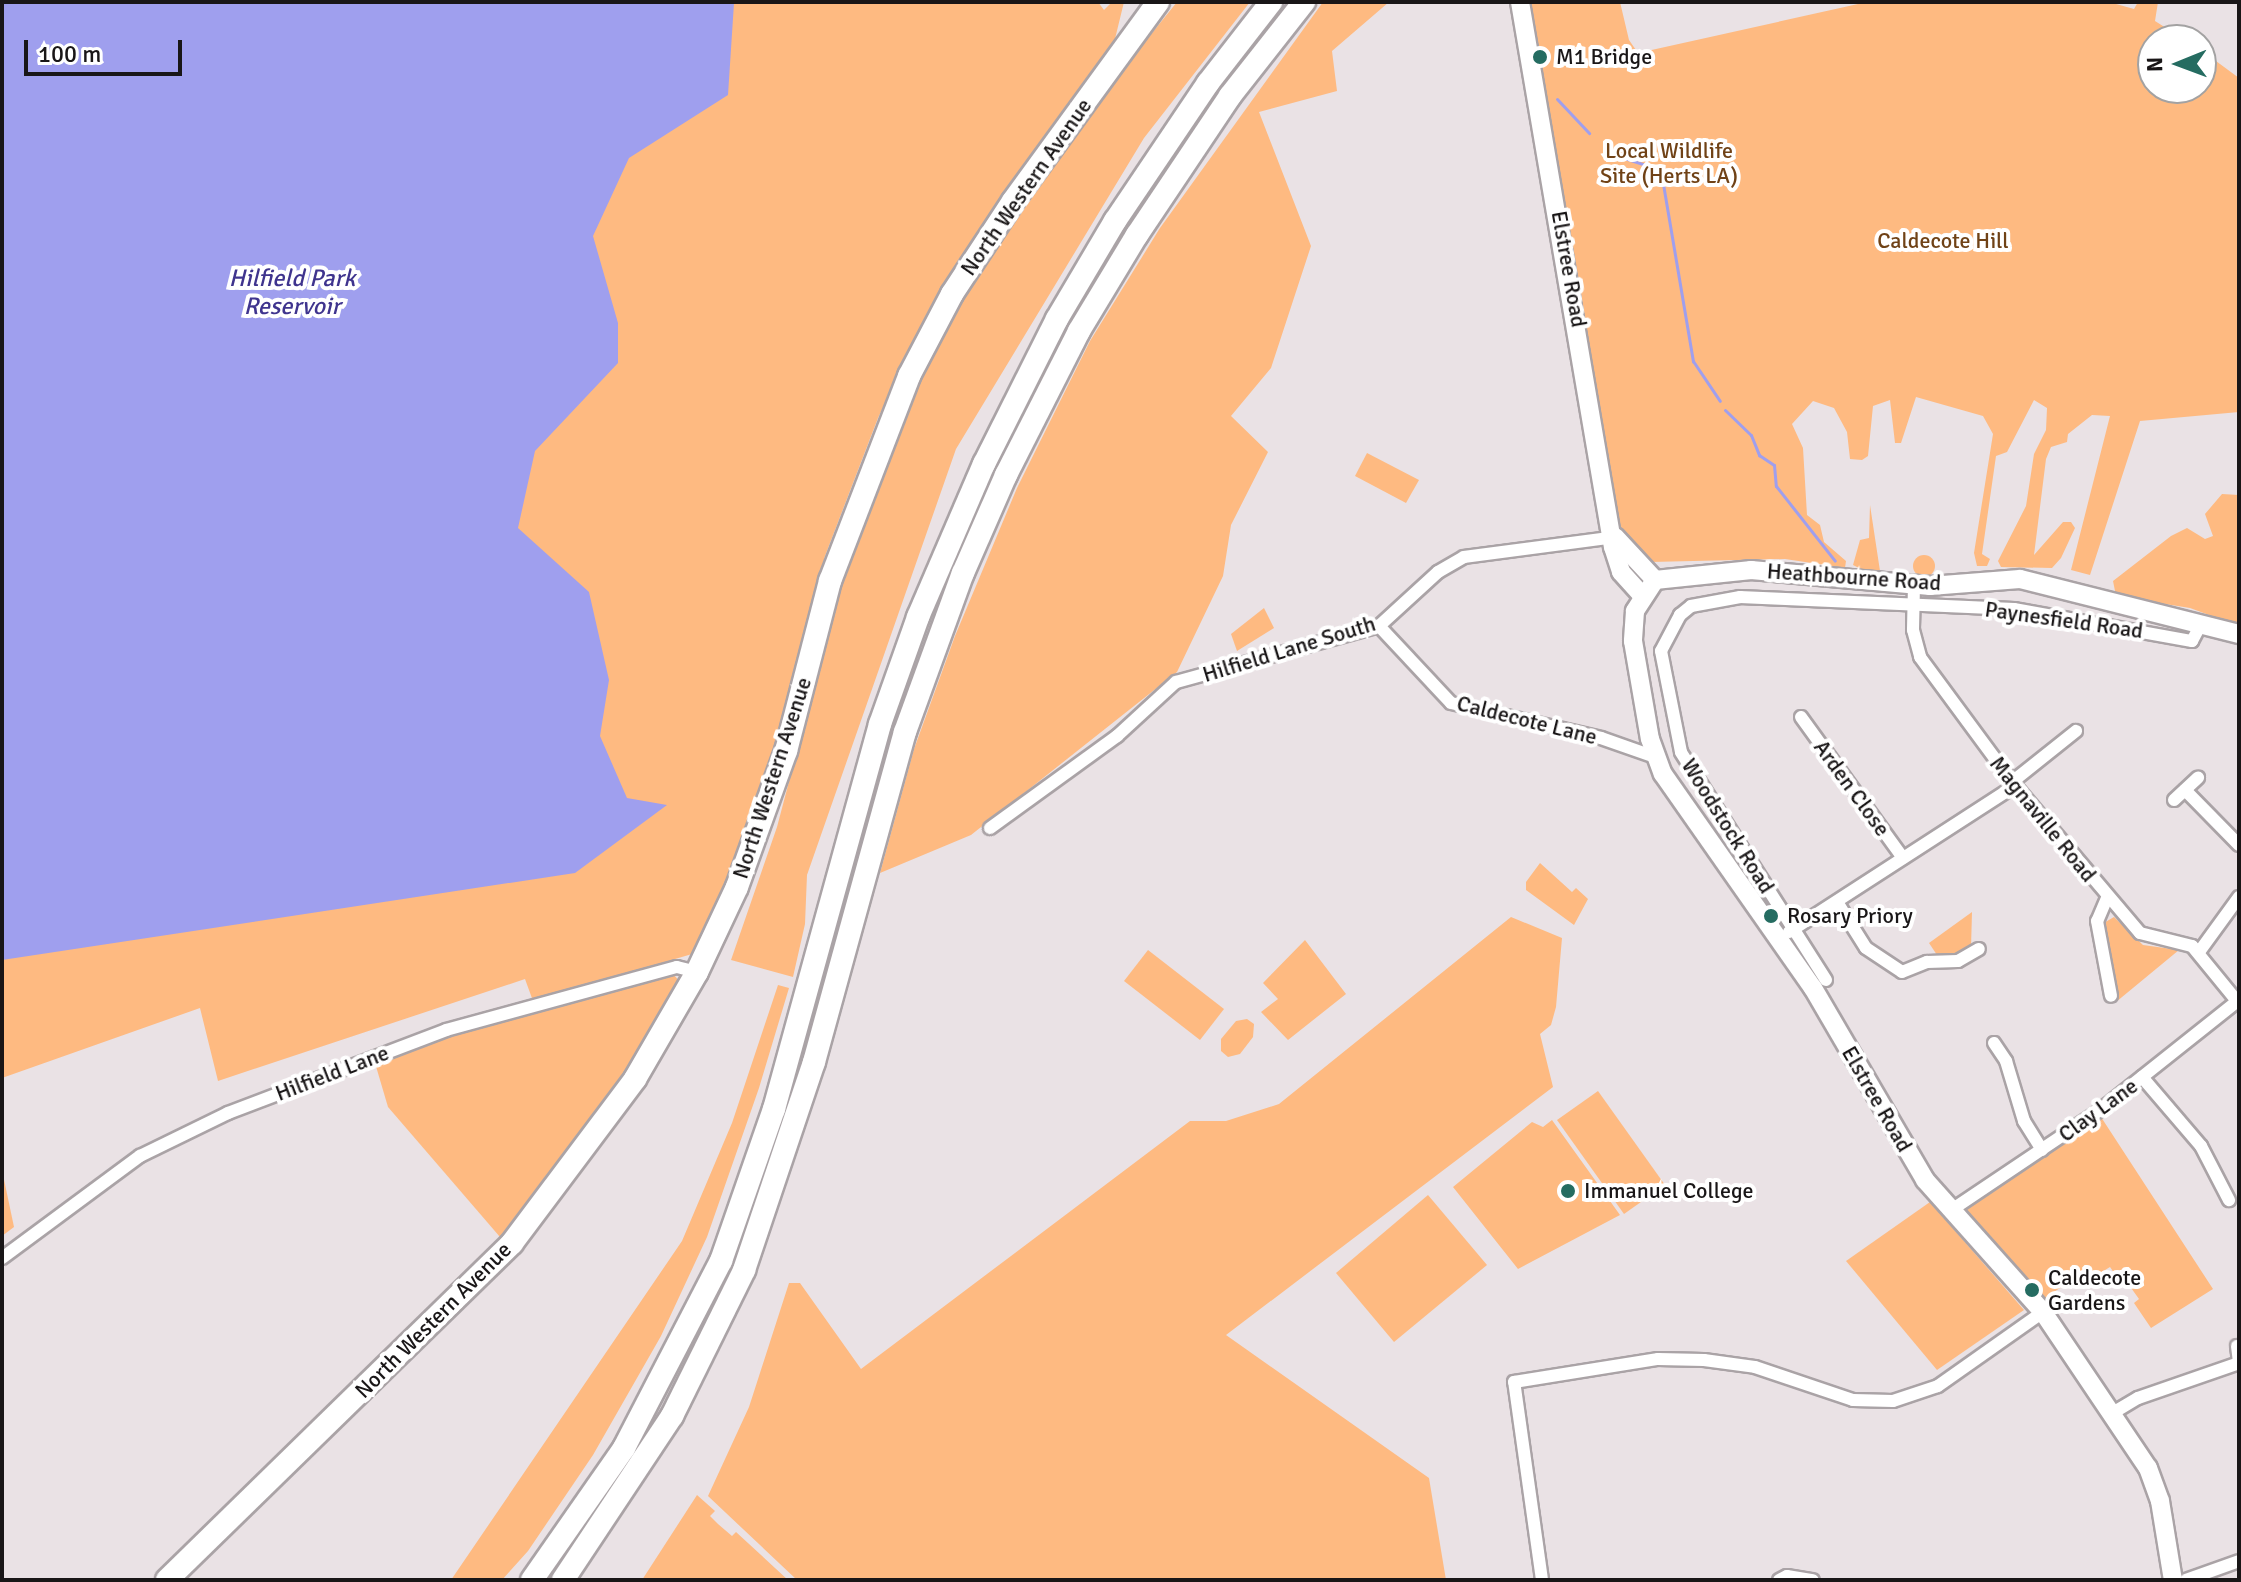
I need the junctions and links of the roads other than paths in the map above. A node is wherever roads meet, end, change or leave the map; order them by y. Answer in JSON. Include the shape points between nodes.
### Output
{"nodes":[{"id":1,"x":1158,"y":2,"type":"edge"},
{"id":2,"x":1271,"y":2,"type":"edge"},
{"id":3,"x":1304,"y":2,"type":"edge"},
{"id":4,"x":1520,"y":2,"type":"edge"},
{"id":5,"x":1615,"y":537,"type":"junction"},
{"id":6,"x":1642,"y":581,"type":"junction"},
{"id":7,"x":1914,"y":585,"type":"junction"},
{"id":8,"x":1914,"y":607,"type":"junction"},
{"id":9,"x":2202,"y":622,"type":"junction"},
{"id":10,"x":1379,"y":626,"type":"junction"},
{"id":11,"x":2239,"y":634,"type":"edge"},
{"id":12,"x":1801,"y":717,"type":"dead end"},
{"id":13,"x":2076,"y":731,"type":"dead end"},
{"id":14,"x":1655,"y":757,"type":"junction"},
{"id":15,"x":2198,"y":778,"type":"dead end"},
{"id":16,"x":2014,"y":784,"type":"junction"},
{"id":17,"x":2185,"y":790,"type":"junction"},
{"id":18,"x":2174,"y":800,"type":"dead end"},
{"id":19,"x":990,"y":828,"type":"dead end"},
{"id":20,"x":2239,"y":845,"type":"edge"},
{"id":21,"x":1903,"y":858,"type":"junction"},
{"id":22,"x":2239,"y":897,"type":"edge"},
{"id":23,"x":2107,"y":898,"type":"junction"},
{"id":24,"x":1837,"y":902,"type":"junction"},
{"id":25,"x":1786,"y":934,"type":"junction"},
{"id":26,"x":1979,"y":949,"type":"dead end"},
{"id":27,"x":2199,"y":952,"type":"junction"},
{"id":28,"x":697,"y":972,"type":"junction"},
{"id":29,"x":1826,"y":980,"type":"dead end"},
{"id":30,"x":2111,"y":996,"type":"dead end"},
{"id":31,"x":2238,"y":1000,"type":"edge"},
{"id":32,"x":1994,"y":1043,"type":"dead end"},
{"id":33,"x":2142,"y":1077,"type":"junction"},
{"id":34,"x":2042,"y":1150,"type":"junction"},
{"id":35,"x":2229,"y":1200,"type":"dead end"},
{"id":36,"x":1950,"y":1211,"type":"junction"},
{"id":37,"x":2,"y":1258,"type":"edge"},
{"id":38,"x":2043,"y":1312,"type":"junction"},
{"id":39,"x":2237,"y":1346,"type":"edge"},
{"id":40,"x":2239,"y":1362,"type":"edge"},
{"id":41,"x":2111,"y":1414,"type":"junction"},
{"id":42,"x":2239,"y":1561,"type":"edge"},
{"id":43,"x":167,"y":1580,"type":"edge"},
{"id":44,"x":532,"y":1580,"type":"edge"},
{"id":45,"x":563,"y":1580,"type":"edge"},
{"id":46,"x":1542,"y":1580,"type":"edge"},
{"id":47,"x":1779,"y":1580,"type":"edge"},
{"id":48,"x":1813,"y":1580,"type":"edge"},
{"id":49,"x":2173,"y":1580,"type":"edge"},
{"id":50,"x":2189,"y":1580,"type":"edge"}],
"edges":[{"from":1,"to":28,"type":"highway","name":"North Western Avenue","via":[[1013,201],[952,294],[909,376],[830,581],[764,818]]},
{"from":2,"to":44,"type":"highway","via":[[1176,128],[1115,221],[989,452],[940,563],[880,724],[774,1109],[721,1261],[624,1448]]},
{"from":3,"to":45,"type":"highway","via":[[1230,96],[1137,235],[1079,331],[1012,463],[958,586],[905,732],[810,1076],[744,1270],[672,1416]]},
{"from":4,"to":5,"type":"main road","name":"Elstree Road"},
{"from":5,"to":6,"type":"main road"},
{"from":5,"to":10,"type":"street","name":"Hilfield Lane South","via":[[1464,557],[1438,572]]},
{"from":6,"to":7,"type":"main road","name":"Heathbourne Road","via":[[1751,570]]},
{"from":6,"to":14,"type":"main road","name":"Elstree Road","via":[[1633,641]]},
{"from":7,"to":8,"type":"street","name":"Magnaville Road"},
{"from":7,"to":9,"type":"main road","name":"Heathbourne Road","via":[[2020,579]]},
{"from":8,"to":9,"type":"street","name":"Paynesfield Road","via":[[2014,609],[2192,641]]},
{"from":8,"to":16,"type":"street","name":"Magnaville Road","via":[[1920,657]]},
{"from":8,"to":25,"type":"street","name":"Woodstock Road","via":[[1786,598],[1712,600],[1680,615],[1665,637],[1661,666],[1681,752]]},
{"from":9,"to":11,"type":"main road","name":"Heathbourne Road"},
{"from":10,"to":14,"type":"street","name":"Caldecote Lane","via":[[1451,703],[1601,738]]},
{"from":10,"to":19,"type":"street","name":"Hilfield Lane South","via":[[1176,682],[1117,736]]},
{"from":12,"to":21,"type":"street","name":"Arden Close"},
{"from":13,"to":16,"type":"street"},
{"from":14,"to":25,"type":"main road","name":"Elstree Road"},
{"from":15,"to":17,"type":"street"},
{"from":16,"to":21,"type":"street"},
{"from":16,"to":23,"type":"street","name":"Magnaville Road"},
{"from":17,"to":18,"type":"street"},
{"from":17,"to":20,"type":"street"},
{"from":21,"to":24,"type":"street"},
{"from":22,"to":27,"type":"street"},
{"from":23,"to":27,"type":"street","name":"Magnaville Road","via":[[2149,938],[2187,943]]},
{"from":23,"to":30,"type":"street","via":[[2097,921]]},
{"from":24,"to":25,"type":"street"},
{"from":24,"to":26,"type":"street","via":[[1866,948],[1902,972],[1927,962],[1958,961]]},
{"from":25,"to":29,"type":"street","name":"Woodstock Road"},
{"from":25,"to":36,"type":"main road","name":"Elstree Road","via":[[1910,1158]]},
{"from":27,"to":31,"type":"street"},
{"from":28,"to":37,"type":"street","name":"Hilfield Lane","via":[[677,967],[446,1030],[228,1113],[140,1156]]},
{"from":28,"to":43,"type":"highway","name":"North Western Avenue","via":[[635,1079],[512,1243]]},
{"from":31,"to":33,"type":"street","name":"Clay Lane"},
{"from":32,"to":34,"type":"street","via":[[2006,1061],[2024,1121]]},
{"from":33,"to":34,"type":"street","name":"Clay Lane"},
{"from":33,"to":35,"type":"street","via":[[2201,1146]]},
{"from":34,"to":36,"type":"street","name":"Clay Lane"},
{"from":36,"to":38,"type":"main road","name":"Elstree Road"},
{"from":38,"to":41,"type":"main road","name":"Elstree Road"},
{"from":38,"to":46,"type":"street","via":[[1938,1386],[1893,1401],[1853,1400],[1755,1367],[1704,1360],[1658,1359],[1514,1382]]},
{"from":39,"to":40,"type":"street"},
{"from":40,"to":41,"type":"street","via":[[2138,1398]]},
{"from":41,"to":49,"type":"main road","name":"Elstree Road","via":[[2154,1484]]},
{"from":42,"to":50,"type":"street"},
{"from":47,"to":48,"type":"street"}]}
